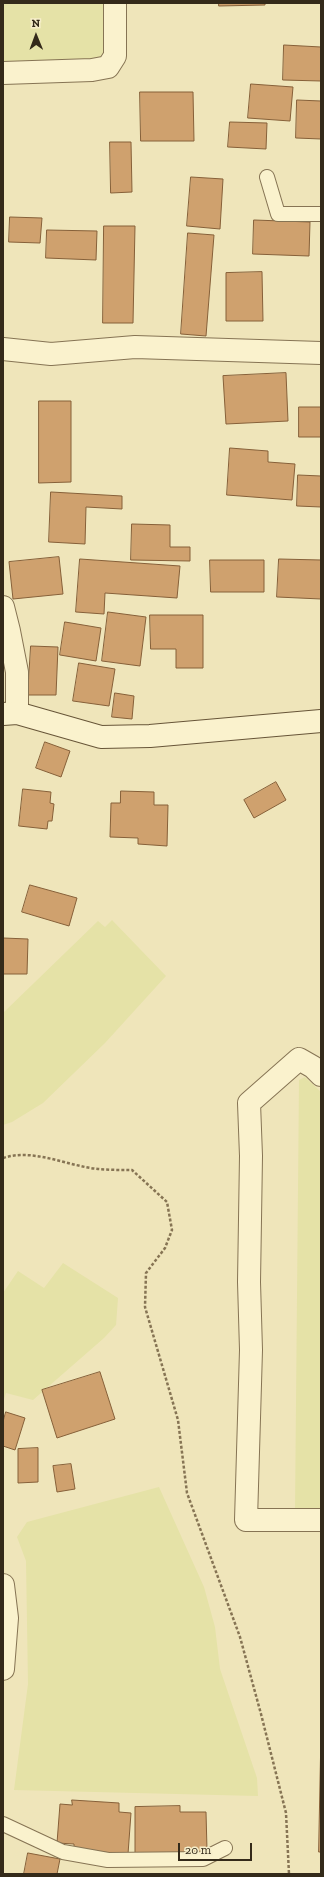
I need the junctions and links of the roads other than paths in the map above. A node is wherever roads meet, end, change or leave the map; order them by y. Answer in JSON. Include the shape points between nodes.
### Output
{"nodes":[{"id":1,"x":114,"y":3,"type":"edge"},
{"id":2,"x":3,"y":74,"type":"edge"},
{"id":3,"x":267,"y":177,"type":"dead end"},
{"id":4,"x":321,"y":214,"type":"edge"},
{"id":5,"x":3,"y":349,"type":"edge"},
{"id":6,"x":321,"y":353,"type":"edge"},
{"id":7,"x":3,"y":607,"type":"edge"},
{"id":8,"x":10,"y":714,"type":"edge"},
{"id":9,"x":321,"y":721,"type":"edge"},
{"id":10,"x":321,"y":1075,"type":"edge"},
{"id":11,"x":321,"y":1520,"type":"edge"},
{"id":12,"x":3,"y":1585,"type":"edge"},
{"id":13,"x":3,"y":1669,"type":"edge"},
{"id":14,"x":3,"y":1824,"type":"edge"},
{"id":15,"x":225,"y":1848,"type":"dead end"}],
"edges":[{"from":1,"to":2,"type":"street","via":[[116,56],[108,67]]},
{"from":3,"to":4,"type":"lane","via":[[278,214]]},
{"from":5,"to":6,"type":"street","via":[[51,354],[135,347]]},
{"from":7,"to":8,"type":"street","via":[[17,672]]},
{"from":8,"to":9,"type":"street","via":[[101,737],[150,736]]},
{"from":10,"to":11,"type":"street","via":[[299,1059],[249,1103],[251,1350],[246,1520]]},
{"from":12,"to":13,"type":"street","via":[[7,1618]]},
{"from":14,"to":15,"type":"lane","via":[[63,1852],[108,1860],[203,1859]]}]}
